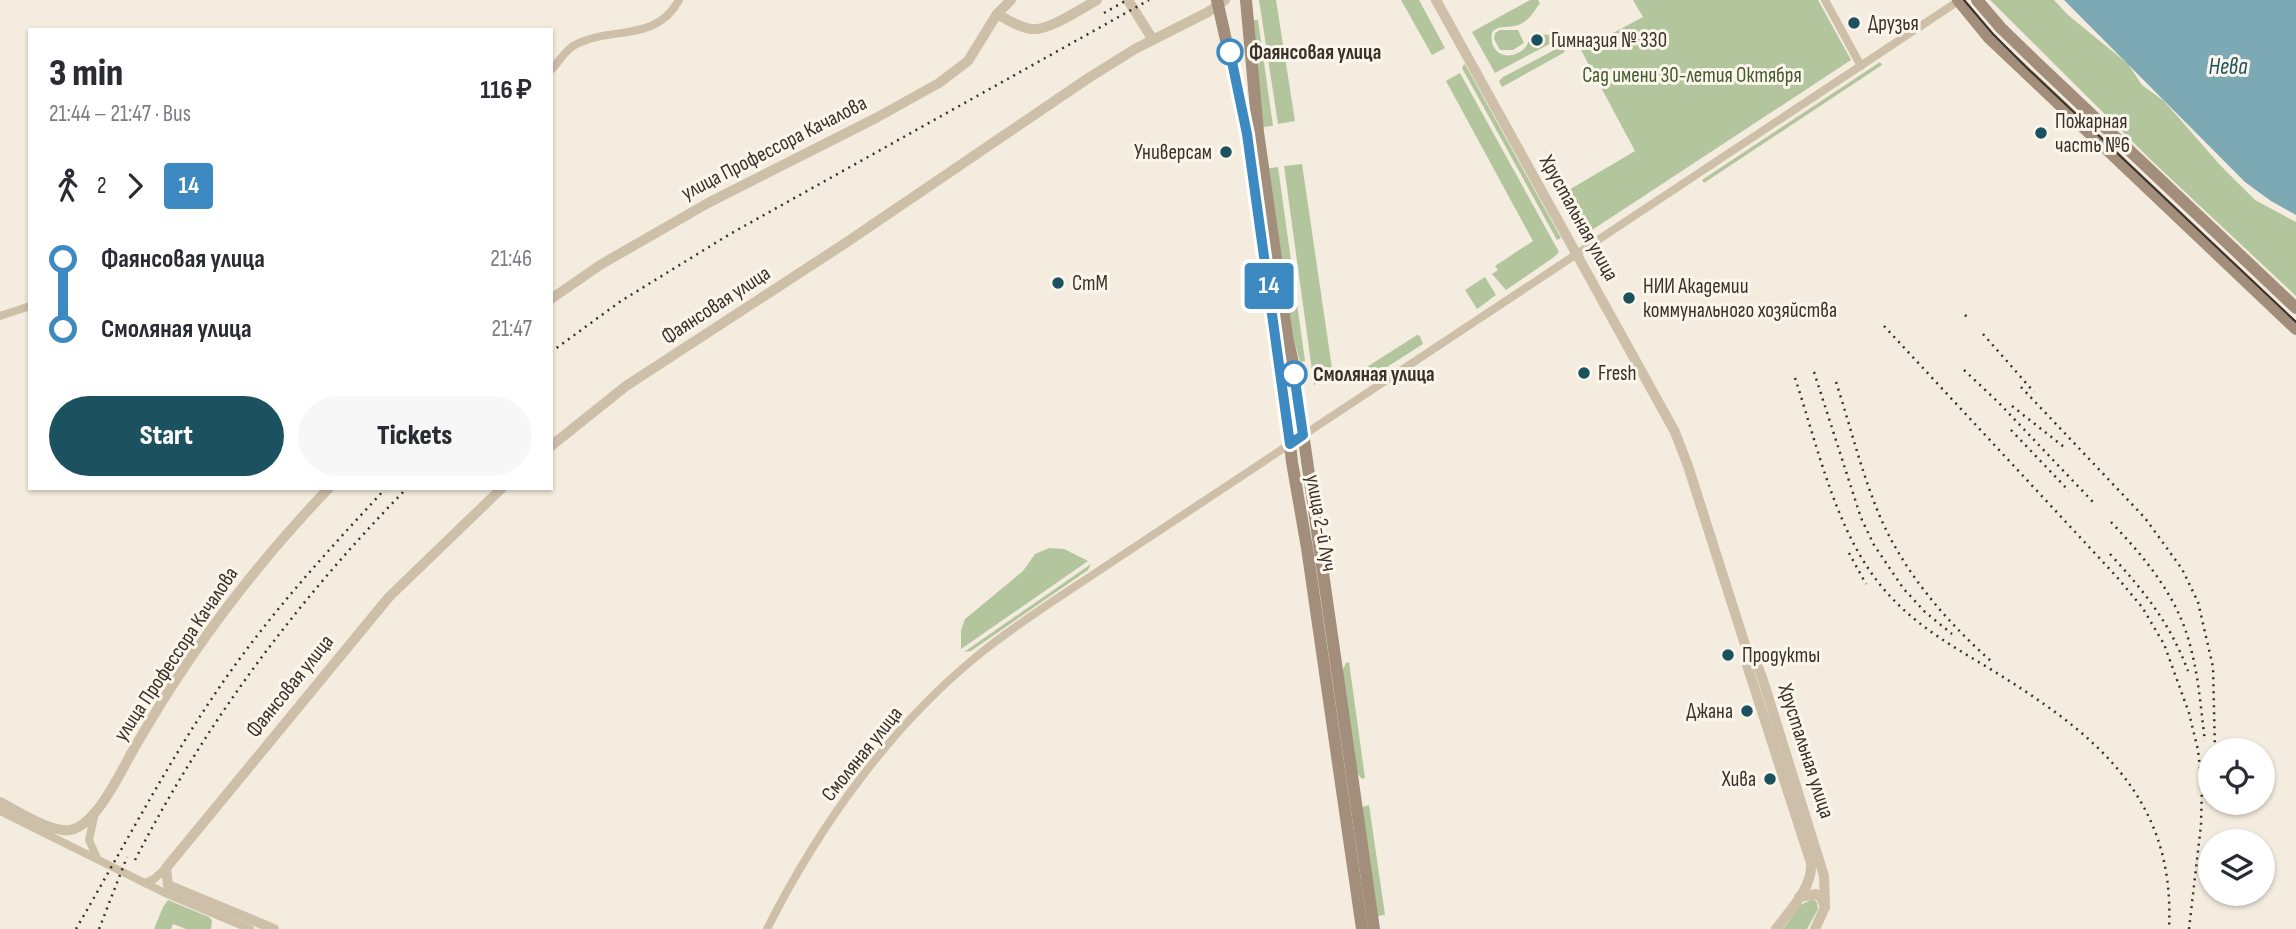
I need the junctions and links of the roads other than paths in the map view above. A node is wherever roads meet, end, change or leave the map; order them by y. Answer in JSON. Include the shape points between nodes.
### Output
{"nodes":[{"id":1,"x":680,"y":0,"type":"edge"},
{"id":2,"x":1000,"y":0,"type":"edge"},
{"id":3,"x":1011,"y":0,"type":"edge"},
{"id":4,"x":1097,"y":0,"type":"edge"},
{"id":5,"x":1128,"y":0,"type":"edge"},
{"id":6,"x":1246,"y":0,"type":"edge"},
{"id":7,"x":1436,"y":0,"type":"edge"},
{"id":8,"x":1825,"y":0,"type":"edge"},
{"id":9,"x":1959,"y":0,"type":"edge"},
{"id":10,"x":1977,"y":0,"type":"edge"},
{"id":11,"x":1220,"y":2,"type":"edge"},
{"id":12,"x":997,"y":14,"type":"junction"},
{"id":13,"x":1153,"y":40,"type":"junction"},
{"id":14,"x":1861,"y":66,"type":"junction"},
{"id":15,"x":553,"y":68,"type":"edge"},
{"id":16,"x":1578,"y":254,"type":"junction"},
{"id":17,"x":553,"y":298,"type":"edge"},
{"id":18,"x":28,"y":307,"type":"edge"},
{"id":19,"x":2296,"y":308,"type":"edge"},
{"id":20,"x":0,"y":316,"type":"edge"},
{"id":21,"x":2296,"y":329,"type":"edge"},
{"id":22,"x":1303,"y":435,"type":"junction"},
{"id":23,"x":553,"y":444,"type":"edge"},
{"id":24,"x":1290,"y":444,"type":"junction"},
{"id":25,"x":327,"y":490,"type":"edge"},
{"id":26,"x":500,"y":490,"type":"edge"},
{"id":27,"x":0,"y":802,"type":"edge"},
{"id":28,"x":0,"y":811,"type":"edge"},
{"id":29,"x":95,"y":813,"type":"junction"},
{"id":30,"x":97,"y":858,"type":"junction"},
{"id":31,"x":1815,"y":862,"type":"junction"},
{"id":32,"x":166,"y":868,"type":"junction"},
{"id":33,"x":145,"y":883,"type":"junction"},
{"id":34,"x":1799,"y":897,"type":"junction"},
{"id":35,"x":1825,"y":907,"type":"junction"},
{"id":36,"x":250,"y":929,"type":"edge"},
{"id":37,"x":274,"y":929,"type":"edge"},
{"id":38,"x":767,"y":929,"type":"edge"},
{"id":39,"x":1362,"y":929,"type":"edge"},
{"id":40,"x":1374,"y":929,"type":"edge"},
{"id":41,"x":1776,"y":929,"type":"edge"},
{"id":42,"x":1815,"y":929,"type":"edge"}],
"edges":[{"from":1,"to":15,"type":"street","via":[[656,25],[574,46]]},
{"from":2,"to":12,"type":"street","name":"улица Профессора Качалова"},
{"from":3,"to":12,"type":"street","name":"улица Профессора Качалова"},
{"from":4,"to":12,"type":"street","via":[[1036,30]]},
{"from":5,"to":13,"type":"street"},
{"from":6,"to":22,"type":"main road","name":"улица 2-й Луч","via":[[1259,143]]},
{"from":7,"to":16,"type":"street","name":"Хрустальная улица"},
{"from":8,"to":14,"type":"street"},
{"from":9,"to":14,"type":"street","name":"Смоляная улица"},
{"from":9,"to":21,"type":"main road","via":[[2006,55]]},
{"from":10,"to":19,"type":"main road"},
{"from":11,"to":13,"type":"street","name":"Фаянсовая улица"},
{"from":11,"to":24,"type":"main road","name":"улица 2-й Луч","via":[[1247,134]]},
{"from":12,"to":17,"type":"street","name":"улица Профессора Качалова","via":[[968,61],[939,83],[651,234]]},
{"from":13,"to":23,"type":"street","name":"Фаянсовая улица","via":[[1090,77],[626,386]]},
{"from":14,"to":16,"type":"street","name":"Смоляная улица"},
{"from":16,"to":22,"type":"street","name":"Смоляная улица"},
{"from":16,"to":31,"type":"street","name":"Хрустальная улица","via":[[1681,447],[1749,657],[1762,677]]},
{"from":18,"to":20,"type":"street"},
{"from":22,"to":24,"type":"street","name":"Смоляная улица"},
{"from":22,"to":40,"type":"main road","name":"улица 2-й Луч"},
{"from":24,"to":38,"type":"street","name":"Смоляная улица","via":[[1012,629],[947,682],[851,793],[799,869]]},
{"from":24,"to":39,"type":"main road","name":"улица 2-й Луч"},
{"from":25,"to":29,"type":"street","name":"улица Профессора Качалова","via":[[231,605],[155,713]]},
{"from":26,"to":32,"type":"street","name":"Фаянсовая улица","via":[[383,604]]},
{"from":27,"to":29,"type":"street","via":[[64,831]]},
{"from":28,"to":30,"type":"street"},
{"from":29,"to":30,"type":"street","name":"улица Профессора Качалова","via":[[89,840]]},
{"from":30,"to":33,"type":"street"},
{"from":31,"to":34,"type":"street"},
{"from":31,"to":35,"type":"street","name":"Хрустальная улица","via":[[1826,885]]},
{"from":32,"to":33,"type":"street","name":"Фаянсовая улица"},
{"from":32,"to":37,"type":"street","via":[[169,885]]},
{"from":33,"to":36,"type":"street"},
{"from":34,"to":35,"type":"street","via":[[1816,894]]},
{"from":34,"to":41,"type":"street"},
{"from":35,"to":42,"type":"street"}]}
